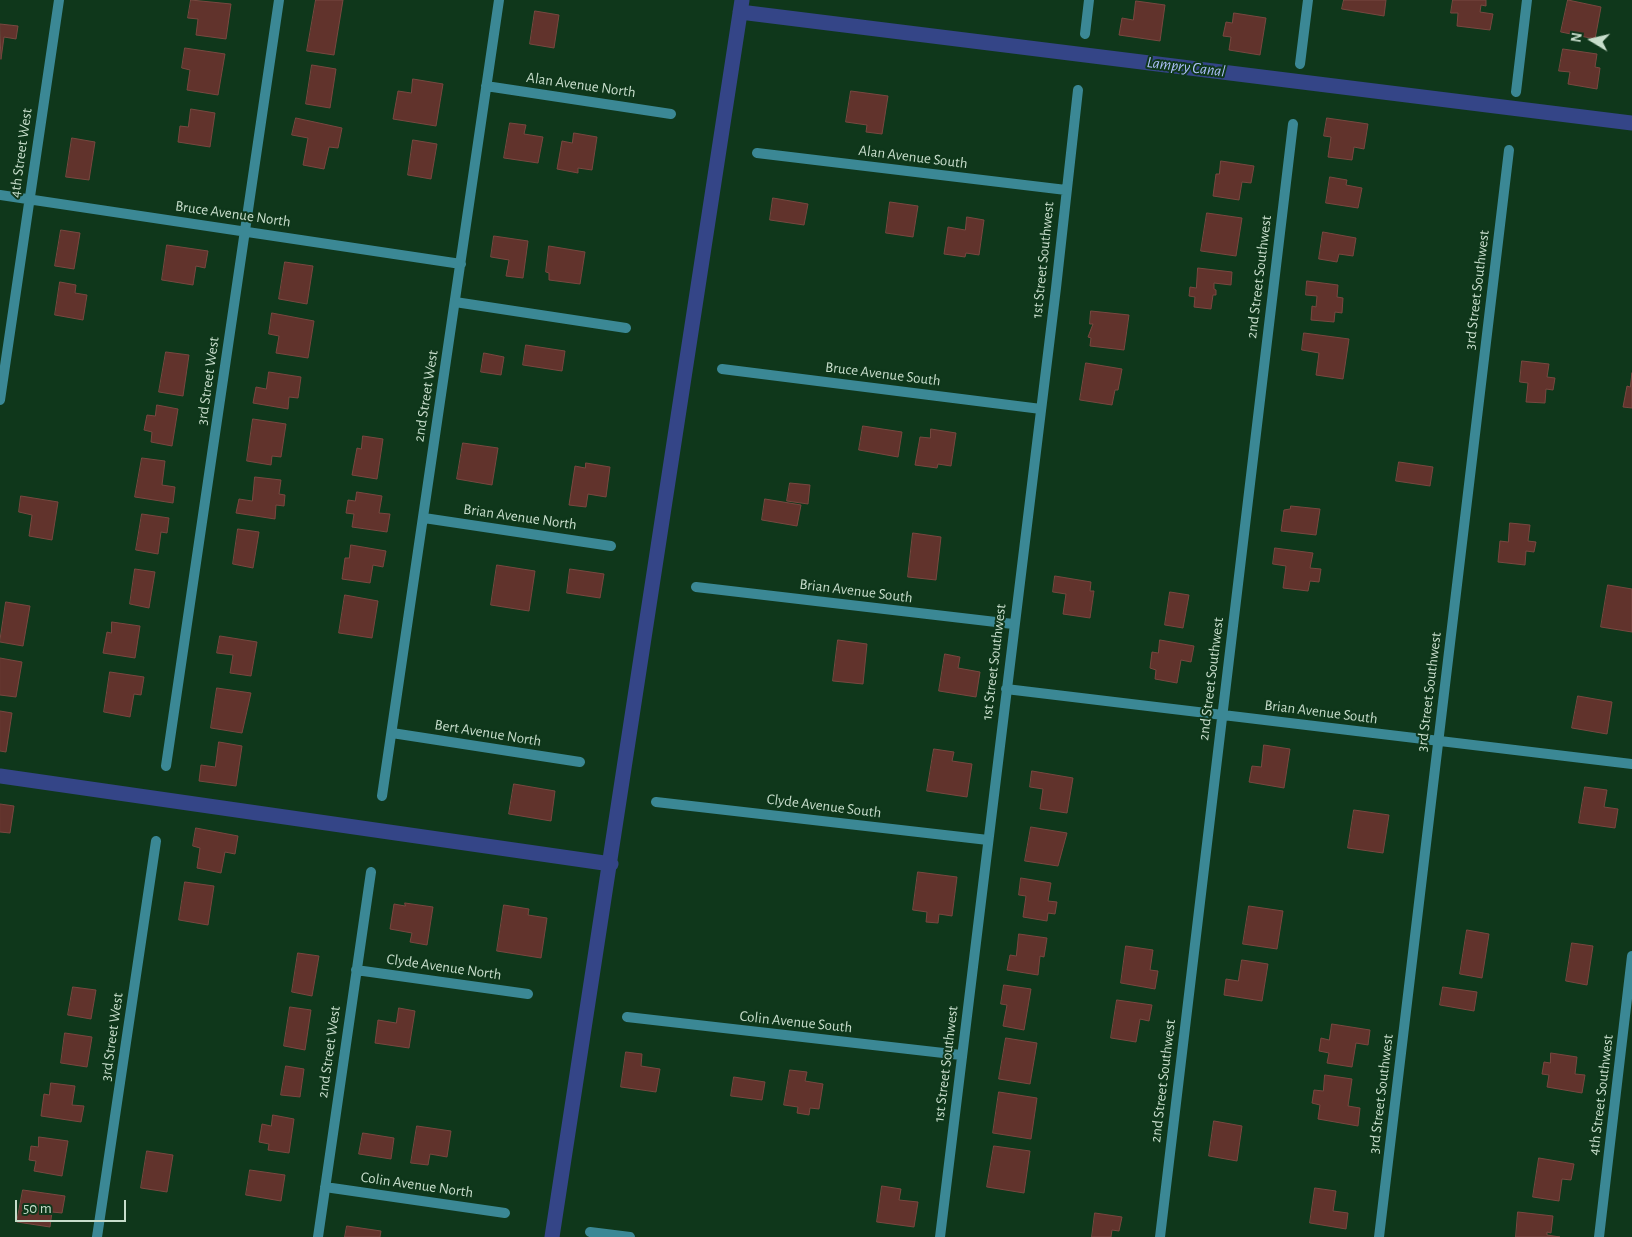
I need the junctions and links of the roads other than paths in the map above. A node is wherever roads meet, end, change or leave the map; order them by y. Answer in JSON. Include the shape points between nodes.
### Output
{"nodes":[{"id":1,"x":59,"y":0,"type":"edge"},
{"id":2,"x":279,"y":0,"type":"edge"},
{"id":3,"x":499,"y":0,"type":"edge"},
{"id":4,"x":1089,"y":0,"type":"edge"},
{"id":5,"x":1308,"y":0,"type":"edge"},
{"id":6,"x":1527,"y":0,"type":"edge"},
{"id":7,"x":1085,"y":34,"type":"dead end"},
{"id":8,"x":1300,"y":64,"type":"dead end"},
{"id":9,"x":486,"y":86,"type":"junction"},
{"id":10,"x":1078,"y":90,"type":"dead end"},
{"id":11,"x":1516,"y":92,"type":"dead end"},
{"id":12,"x":671,"y":114,"type":"dead end"},
{"id":13,"x":1292,"y":124,"type":"dead end"},
{"id":14,"x":1509,"y":150,"type":"dead end"},
{"id":15,"x":757,"y":153,"type":"dead end"},
{"id":16,"x":1066,"y":190,"type":"junction"},
{"id":17,"x":0,"y":195,"type":"edge"},
{"id":18,"x":29,"y":200,"type":"junction"},
{"id":19,"x":245,"y":231,"type":"junction"},
{"id":20,"x":461,"y":264,"type":"junction"},
{"id":21,"x":455,"y":302,"type":"junction"},
{"id":22,"x":626,"y":328,"type":"dead end"},
{"id":23,"x":722,"y":369,"type":"dead end"},
{"id":24,"x":0,"y":400,"type":"edge"},
{"id":25,"x":1041,"y":409,"type":"junction"},
{"id":26,"x":424,"y":518,"type":"junction"},
{"id":27,"x":611,"y":546,"type":"dead end"},
{"id":28,"x":696,"y":587,"type":"dead end"},
{"id":29,"x":1014,"y":624,"type":"junction"},
{"id":30,"x":1006,"y":690,"type":"junction"},
{"id":31,"x":1222,"y":716,"type":"junction"},
{"id":32,"x":392,"y":733,"type":"junction"},
{"id":33,"x":1438,"y":742,"type":"junction"},
{"id":34,"x":580,"y":762,"type":"dead end"},
{"id":35,"x":1632,"y":764,"type":"edge"},
{"id":36,"x":166,"y":766,"type":"dead end"},
{"id":37,"x":382,"y":796,"type":"dead end"},
{"id":38,"x":656,"y":802,"type":"dead end"},
{"id":39,"x":988,"y":840,"type":"junction"},
{"id":40,"x":156,"y":841,"type":"dead end"},
{"id":41,"x":371,"y":872,"type":"dead end"},
{"id":42,"x":1632,"y":956,"type":"edge"},
{"id":43,"x":356,"y":970,"type":"junction"},
{"id":44,"x":528,"y":994,"type":"dead end"},
{"id":45,"x":627,"y":1017,"type":"dead end"},
{"id":46,"x":961,"y":1055,"type":"junction"},
{"id":47,"x":325,"y":1186,"type":"junction"},
{"id":48,"x":505,"y":1212,"type":"dead end"},
{"id":49,"x":590,"y":1232,"type":"dead end"},
{"id":50,"x":98,"y":1237,"type":"edge"},
{"id":51,"x":318,"y":1237,"type":"edge"},
{"id":52,"x":630,"y":1237,"type":"edge"},
{"id":53,"x":940,"y":1237,"type":"edge"},
{"id":54,"x":1160,"y":1237,"type":"edge"},
{"id":55,"x":1379,"y":1237,"type":"edge"},
{"id":56,"x":1599,"y":1237,"type":"edge"}],
"edges":[{"from":1,"to":18,"type":"street","name":"4th Street West"},
{"from":2,"to":19,"type":"street","name":"3rd Street West"},
{"from":3,"to":9,"type":"street","name":"2nd Street West"},
{"from":4,"to":7,"type":"street"},
{"from":5,"to":8,"type":"street"},
{"from":6,"to":11,"type":"street"},
{"from":9,"to":12,"type":"street","name":"Alan Avenue North"},
{"from":9,"to":20,"type":"street","name":"2nd Street West"},
{"from":10,"to":16,"type":"street","name":"1st Street Southwest"},
{"from":13,"to":31,"type":"street","name":"2nd Street Southwest"},
{"from":14,"to":33,"type":"street","name":"3rd Street Southwest"},
{"from":15,"to":16,"type":"street","name":"Alan Avenue South"},
{"from":16,"to":25,"type":"street","name":"1st Street Southwest"},
{"from":17,"to":18,"type":"street","name":"Bruce Avenue North"},
{"from":18,"to":19,"type":"street","name":"Bruce Avenue North"},
{"from":18,"to":24,"type":"street","name":"4th Street West"},
{"from":19,"to":20,"type":"street","name":"Bruce Avenue North"},
{"from":19,"to":36,"type":"street","name":"3rd Street West"},
{"from":20,"to":21,"type":"street","name":"2nd Street West"},
{"from":21,"to":22,"type":"street"},
{"from":21,"to":26,"type":"street","name":"2nd Street West"},
{"from":23,"to":25,"type":"street","name":"Bruce Avenue South"},
{"from":25,"to":29,"type":"street","name":"1st Street Southwest"},
{"from":26,"to":27,"type":"street","name":"Brian Avenue North"},
{"from":26,"to":32,"type":"street","name":"2nd Street West"},
{"from":28,"to":29,"type":"street","name":"Brian Avenue South"},
{"from":29,"to":30,"type":"street","name":"1st Street Southwest"},
{"from":30,"to":31,"type":"street","name":"Brian Avenue South"},
{"from":30,"to":39,"type":"street","name":"1st Street Southwest"},
{"from":31,"to":33,"type":"street","name":"Brian Avenue South"},
{"from":31,"to":54,"type":"street","name":"2nd Street Southwest"},
{"from":32,"to":34,"type":"street","name":"Bert Avenue North"},
{"from":32,"to":37,"type":"street","name":"2nd Street West"},
{"from":33,"to":35,"type":"street","name":"Brian Avenue South"},
{"from":33,"to":55,"type":"street","name":"3rd Street Southwest"},
{"from":38,"to":39,"type":"street","name":"Clyde Avenue South"},
{"from":39,"to":46,"type":"street","name":"1st Street Southwest"},
{"from":40,"to":50,"type":"street","name":"3rd Street West"},
{"from":41,"to":43,"type":"street","name":"2nd Street West"},
{"from":42,"to":56,"type":"street","name":"4th Street Southwest"},
{"from":43,"to":44,"type":"street","name":"Clyde Avenue North"},
{"from":43,"to":47,"type":"street","name":"2nd Street West"},
{"from":45,"to":46,"type":"street","name":"Colin Avenue South"},
{"from":46,"to":53,"type":"street","name":"1st Street Southwest"},
{"from":47,"to":48,"type":"street","name":"Colin Avenue North"},
{"from":47,"to":51,"type":"street","name":"2nd Street West"},
{"from":49,"to":52,"type":"street"}]}
